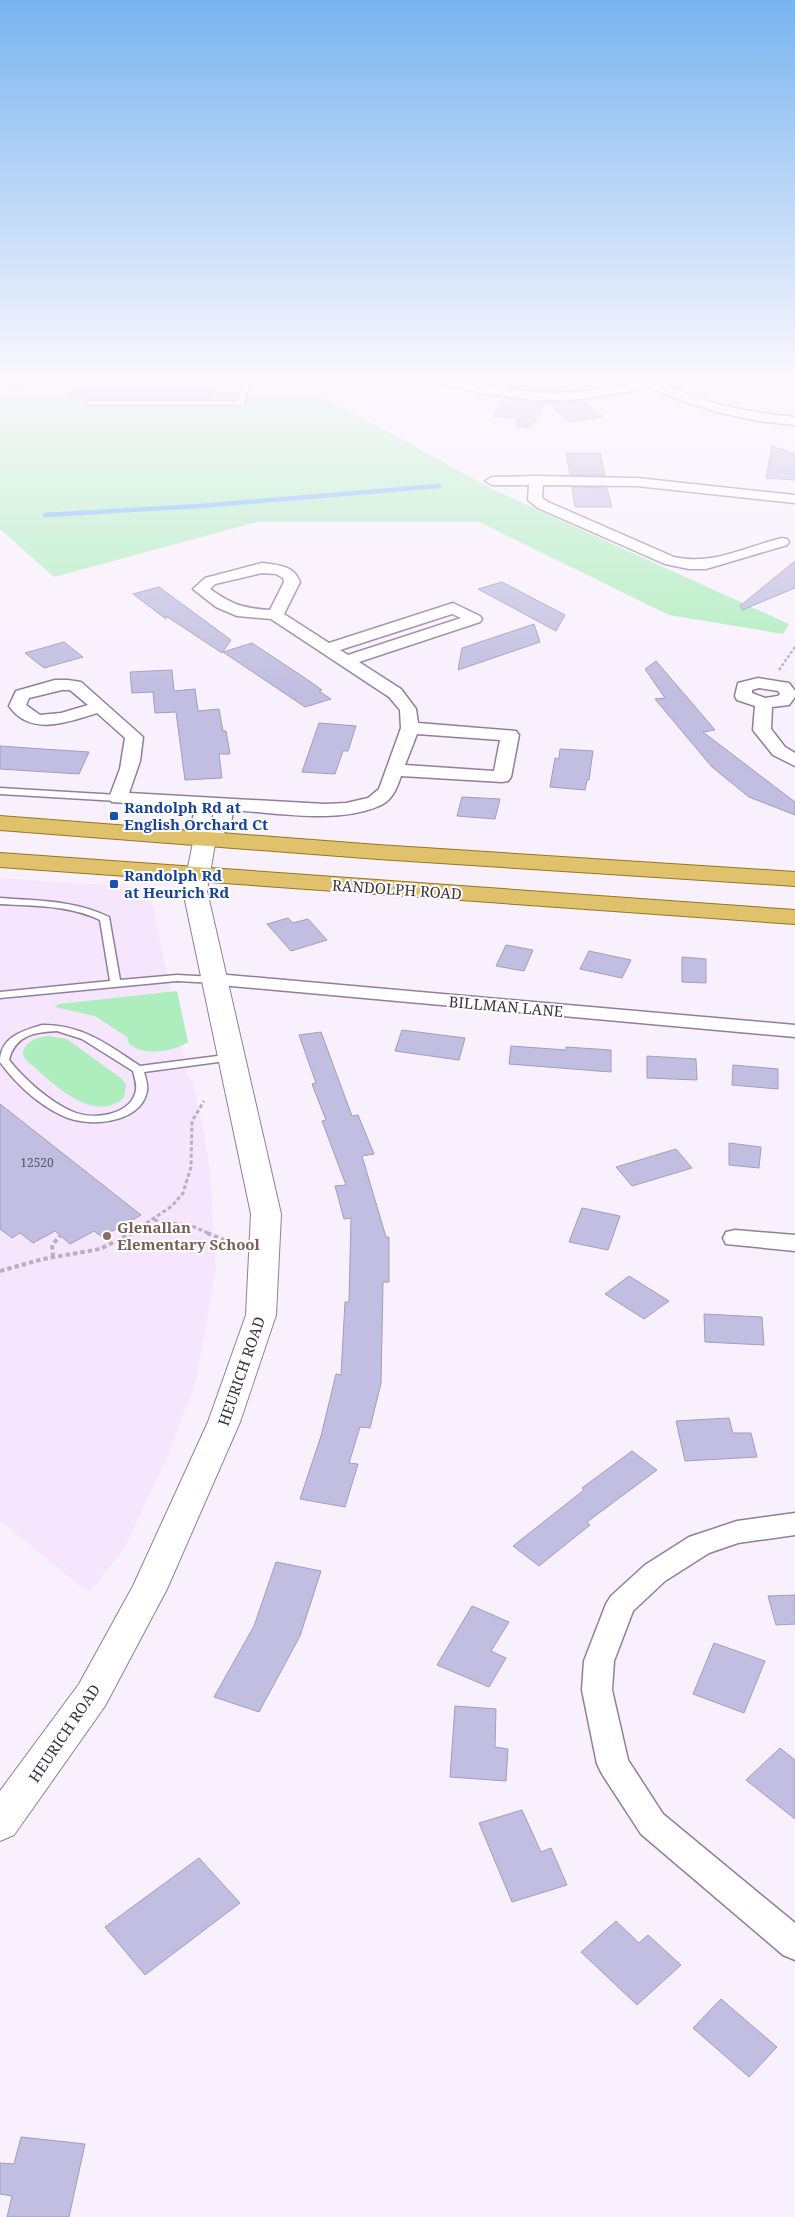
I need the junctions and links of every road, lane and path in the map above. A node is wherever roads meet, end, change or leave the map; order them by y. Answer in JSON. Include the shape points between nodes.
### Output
{"nodes":[{"id":1,"x":536,"y":482,"type":"edge"},
{"id":2,"x":641,"y":482,"type":"edge"},
{"id":3,"x":795,"y":499,"type":"edge"},
{"id":4,"x":782,"y":542,"type":"dead end"},
{"id":5,"x":275,"y":614,"type":"junction"},
{"id":6,"x":795,"y":648,"type":"edge"},
{"id":7,"x":327,"y":649,"type":"junction"},
{"id":8,"x":346,"y":661,"type":"junction"},
{"id":9,"x":773,"y":684,"type":"junction"},
{"id":10,"x":764,"y":703,"type":"junction"},
{"id":11,"x":99,"y":707,"type":"dead end"},
{"id":12,"x":410,"y":728,"type":"junction"},
{"id":13,"x":795,"y":761,"type":"edge"},
{"id":14,"x":394,"y":770,"type":"junction"},
{"id":15,"x":0,"y":791,"type":"edge"},
{"id":16,"x":118,"y":798,"type":"junction"},
{"id":17,"x":216,"y":805,"type":"junction"},
{"id":18,"x":0,"y":823,"type":"edge"},
{"id":19,"x":205,"y":838,"type":"junction"},
{"id":20,"x":0,"y":860,"type":"edge"},
{"id":21,"x":198,"y":875,"type":"junction"},
{"id":22,"x":795,"y":879,"type":"edge"},
{"id":23,"x":0,"y":901,"type":"edge"},
{"id":24,"x":795,"y":917,"type":"edge"},
{"id":25,"x":216,"y":980,"type":"junction"},
{"id":26,"x":115,"y":983,"type":"junction"},
{"id":27,"x":0,"y":995,"type":"edge"},
{"id":28,"x":795,"y":1031,"type":"edge"},
{"id":29,"x":233,"y":1057,"type":"junction"},
{"id":30,"x":138,"y":1070,"type":"junction"},
{"id":31,"x":204,"y":1101,"type":"dead end"},
{"id":32,"x":153,"y":1220,"type":"junction"},
{"id":33,"x":60,"y":1236,"type":"dead end"},
{"id":34,"x":734,"y":1238,"type":"dead end"},
{"id":35,"x":227,"y":1241,"type":"dead end"},
{"id":36,"x":795,"y":1243,"type":"edge"},
{"id":37,"x":53,"y":1257,"type":"junction"},
{"id":38,"x":0,"y":1271,"type":"edge"},
{"id":39,"x":795,"y":1524,"type":"edge"},
{"id":40,"x":0,"y":1823,"type":"edge"},
{"id":41,"x":795,"y":1944,"type":"edge"}],
"edges":[{"from":1,"to":4,"type":"street","via":[[535,500],[543,505],[670,561],[706,565]]},
{"from":2,"to":3,"type":"street"},
{"from":5,"to":5,"type":"street","via":[[243,613],[221,604],[201,589],[210,581],[262,568],[280,570],[290,576],[292,582]]},
{"from":5,"to":7,"type":"street"},
{"from":6,"to":9,"type":"path","via":[[776,674]]},
{"from":7,"to":8,"type":"street"},
{"from":7,"to":8,"type":"street","via":[[454,608],[474,619]]},
{"from":8,"to":12,"type":"street","via":[[395,693],[408,710]]},
{"from":9,"to":10,"type":"street","via":[[783,687],[789,694],[783,701]]},
{"from":9,"to":10,"type":"street","via":[[758,683],[744,687],[743,696]]},
{"from":10,"to":13,"type":"street","via":[[762,730],[779,751]]},
{"from":11,"to":16,"type":"street","via":[[134,737],[130,771]]},
{"from":12,"to":14,"type":"street"},
{"from":12,"to":14,"type":"street","via":[[510,735],[502,777]]},
{"from":14,"to":17,"type":"street","via":[[387,791],[374,802],[346,809]]},
{"from":15,"to":16,"type":"lane"},
{"from":16,"to":17,"type":"street"},
{"from":17,"to":19,"type":"street","via":[[221,825]]},
{"from":18,"to":19,"type":"main road"},
{"from":19,"to":21,"type":"street","name":"HEURICH ROAD"},
{"from":19,"to":22,"type":"main road"},
{"from":20,"to":21,"type":"main road","name":"RANDOLPH ROAD"},
{"from":21,"to":24,"type":"main road","name":"RANDOLPH ROAD"},
{"from":21,"to":25,"type":"street","name":"HEURICH ROAD","via":[[195,891]]},
{"from":23,"to":26,"type":"lane","via":[[77,908],[92,911],[105,919]]},
{"from":25,"to":26,"type":"lane","via":[[177,978]]},
{"from":25,"to":28,"type":"street","name":"BILLMAN LANE"},
{"from":25,"to":29,"type":"street","name":"HEURICH ROAD"},
{"from":26,"to":27,"type":"lane"},
{"from":29,"to":30,"type":"lane"},
{"from":29,"to":40,"type":"street","name":"HEURICH ROAD","via":[[266,1214],[261,1315],[224,1422],[149,1589],[92,1695]]},
{"from":30,"to":30,"type":"lane","via":[[91,1038],[52,1027],[15,1039],[6,1048],[4,1060],[16,1075],[66,1113],[89,1118],[112,1117],[136,1105],[142,1085]]},
{"from":31,"to":32,"type":"path","via":[[192,1121],[192,1166],[183,1193]]},
{"from":32,"to":35,"type":"path","via":[[192,1226]]},
{"from":32,"to":37,"type":"path","via":[[100,1249]]},
{"from":33,"to":37,"type":"path","via":[[52,1245]]},
{"from":34,"to":36,"type":"street"},
{"from":37,"to":38,"type":"path"},
{"from":39,"to":41,"type":"street","via":[[737,1532],[706,1542],[655,1573],[621,1604],[599,1661],[597,1690],[613,1764],[652,1824]]}]}
